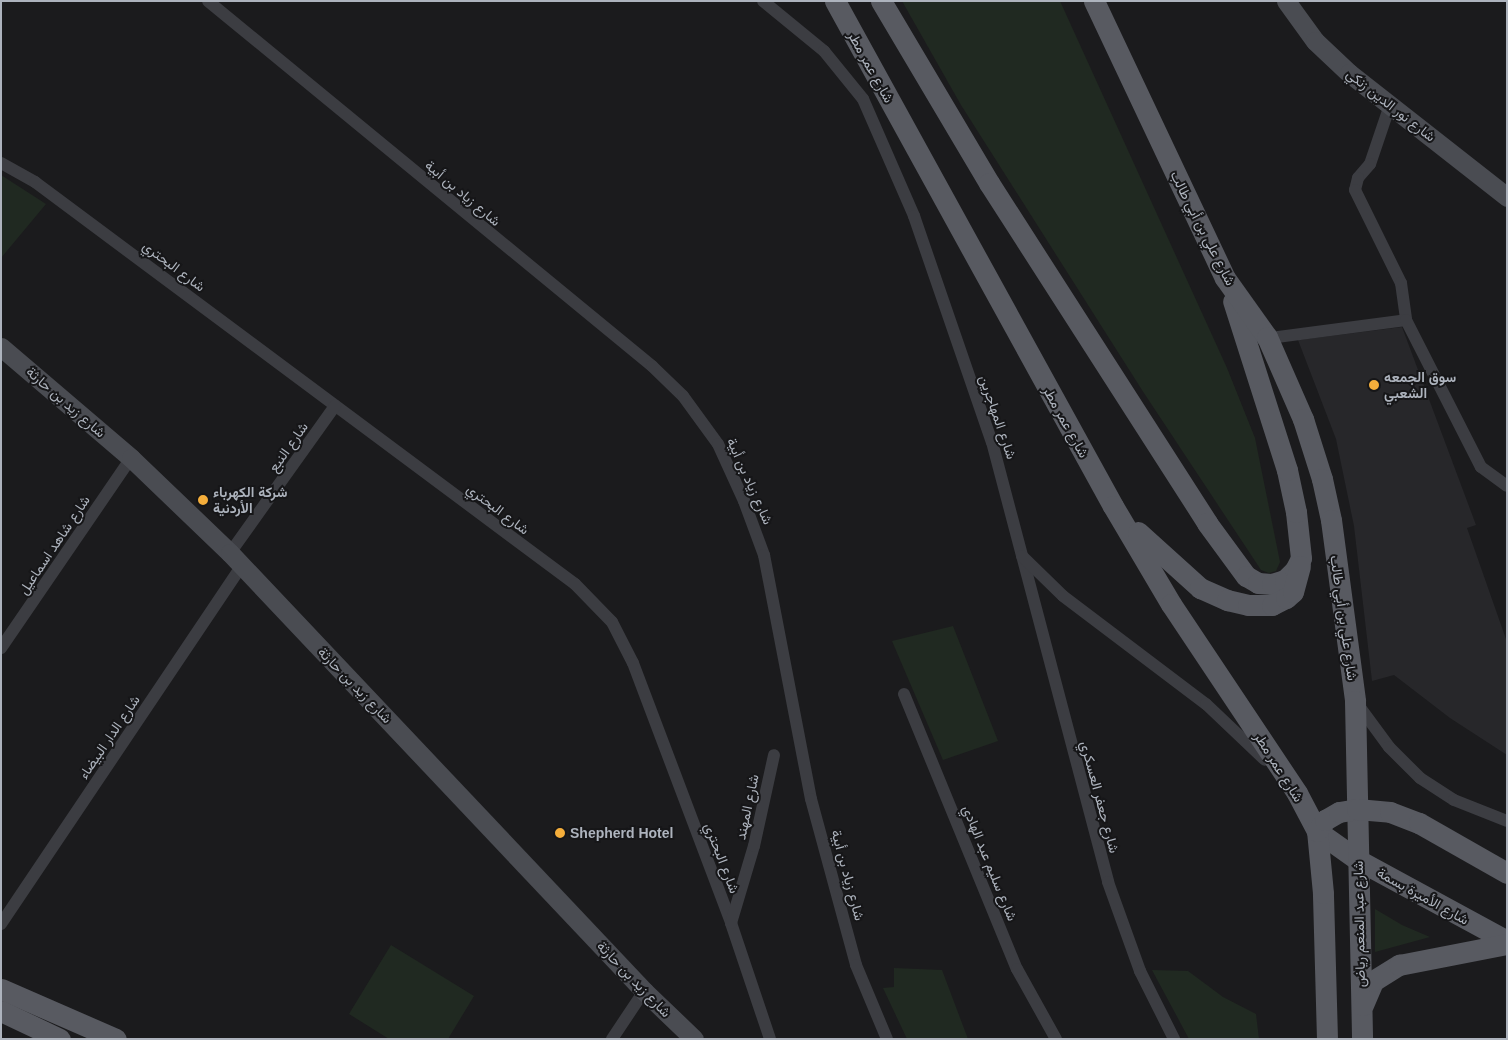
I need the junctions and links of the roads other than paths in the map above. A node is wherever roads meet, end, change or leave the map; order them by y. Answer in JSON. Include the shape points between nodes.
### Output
{"nodes":[{"id":1,"x":208,"y":1,"type":"edge"},
{"id":2,"x":763,"y":1,"type":"edge"},
{"id":3,"x":835,"y":1,"type":"edge"},
{"id":4,"x":881,"y":1,"type":"edge"},
{"id":5,"x":1094,"y":1,"type":"edge"},
{"id":6,"x":1286,"y":1,"type":"edge"},
{"id":7,"x":1390,"y":105,"type":"junction"},
{"id":8,"x":1,"y":163,"type":"edge"},
{"id":9,"x":1507,"y":197,"type":"edge"},
{"id":10,"x":1406,"y":320,"type":"junction"},
{"id":11,"x":1257,"y":341,"type":"junction"},
{"id":12,"x":1,"y":347,"type":"edge"},
{"id":13,"x":334,"y":406,"type":"junction"},
{"id":14,"x":131,"y":458,"type":"junction"},
{"id":15,"x":1507,"y":486,"type":"edge"},
{"id":16,"x":1113,"y":506,"type":"junction"},
{"id":17,"x":1020,"y":554,"type":"junction"},
{"id":18,"x":1301,"y":558,"type":"junction"},
{"id":19,"x":236,"y":560,"type":"junction"},
{"id":20,"x":1,"y":648,"type":"edge"},
{"id":21,"x":904,"y":694,"type":"dead end"},
{"id":22,"x":1355,"y":701,"type":"junction"},
{"id":23,"x":774,"y":755,"type":"dead end"},
{"id":24,"x":1286,"y":778,"type":"junction"},
{"id":25,"x":1357,"y":809,"type":"junction"},
{"id":26,"x":1507,"y":821,"type":"edge"},
{"id":27,"x":1324,"y":824,"type":"junction"},
{"id":28,"x":1358,"y":860,"type":"junction"},
{"id":29,"x":1507,"y":873,"type":"edge"},
{"id":30,"x":730,"y":923,"type":"junction"},
{"id":31,"x":1,"y":924,"type":"edge"},
{"id":32,"x":1507,"y":943,"type":"edge"},
{"id":33,"x":1,"y":989,"type":"edge"},
{"id":34,"x":644,"y":991,"type":"junction"},
{"id":35,"x":1,"y":1011,"type":"edge"},
{"id":36,"x":1360,"y":1014,"type":"junction"},
{"id":37,"x":60,"y":1039,"type":"edge"},
{"id":38,"x":116,"y":1039,"type":"edge"},
{"id":39,"x":612,"y":1039,"type":"edge"},
{"id":40,"x":694,"y":1039,"type":"edge"},
{"id":41,"x":770,"y":1039,"type":"edge"},
{"id":42,"x":887,"y":1039,"type":"edge"},
{"id":43,"x":1056,"y":1039,"type":"edge"},
{"id":44,"x":1174,"y":1039,"type":"edge"},
{"id":45,"x":1327,"y":1039,"type":"edge"},
{"id":46,"x":1362,"y":1039,"type":"edge"}],
"edges":[{"from":1,"to":42,"type":"street","name":"شارع زياد بن أبية","via":[[652,366],[682,396],[718,444],[764,555],[811,798],[856,965]]},
{"from":2,"to":17,"type":"street","name":"شارع المهاجرين","via":[[824,51],[863,99],[914,216],[983,413]]},
{"from":3,"to":16,"type":"main road","name":"شارع عمر مطر"},
{"from":4,"to":18,"type":"main road","via":[[989,183],[1207,523],[1246,576],[1258,583],[1272,584],[1285,580]]},
{"from":5,"to":11,"type":"main road","name":"شارع علي بن أبي طالب"},
{"from":6,"to":7,"type":"street","name":"شارع نور الدين زنكي","via":[[1316,41]]},
{"from":7,"to":9,"type":"street","name":"شارع نور الدين زنكي"},
{"from":7,"to":10,"type":"street","via":[[1370,164],[1358,178],[1355,190],[1401,283]]},
{"from":8,"to":13,"type":"street","name":"شارع البحتري","via":[[35,182]]},
{"from":10,"to":11,"type":"street"},
{"from":10,"to":15,"type":"street","via":[[1481,466]]},
{"from":11,"to":18,"type":"main road","via":[[1287,470]]},
{"from":11,"to":22,"type":"main road","name":"شارع علي بن أبي طالب","via":[[1303,419],[1322,479],[1331,520]]},
{"from":12,"to":14,"type":"street","name":"شارع زيد بن حارثة"},
{"from":13,"to":19,"type":"street","name":"شارع النبع"},
{"from":13,"to":30,"type":"street","name":"شارع البحتري","via":[[575,584],[612,622],[633,662]]},
{"from":14,"to":19,"type":"street","name":"شارع زيد بن حارثة"},
{"from":14,"to":20,"type":"street","name":"شارع شاهد اسماعيل"},
{"from":16,"to":18,"type":"main road","via":[[1184,576],[1200,588],[1227,600],[1272,605],[1286,598],[1293,592]]},
{"from":16,"to":24,"type":"main road","name":"شارع عمر مطر","via":[[1171,604]]},
{"from":17,"to":24,"type":"street","via":[[1064,596],[1206,704]]},
{"from":17,"to":44,"type":"street","name":"شارع جعفر العسكري","via":[[1111,891],[1140,971]]},
{"from":19,"to":31,"type":"street","name":"شارع الدار البيضاء"},
{"from":19,"to":34,"type":"street","name":"شارع زيد بن حارثة"},
{"from":21,"to":43,"type":"street","name":"شارع سليم عبد الهادي","via":[[1017,969]]},
{"from":22,"to":25,"type":"main road","name":"شارع علي بن أبي طالب"},
{"from":22,"to":26,"type":"street","via":[[1389,747],[1420,778],[1454,800]]},
{"from":23,"to":30,"type":"street","name":"شارع المهند","via":[[752,855]]},
{"from":24,"to":27,"type":"main road","name":"شارع عمر مطر"},
{"from":25,"to":27,"type":"main road"},
{"from":25,"to":28,"type":"main road","name":"شارع عبد المنعم رياض"},
{"from":25,"to":29,"type":"main road","via":[[1405,817]]},
{"from":27,"to":28,"type":"main road","name":"شارع الأميرة بسمة"},
{"from":27,"to":45,"type":"main road"},
{"from":28,"to":32,"type":"main road","name":"شارع الأميرة بسمة"},
{"from":28,"to":36,"type":"main road","name":"شارع عبد المنعم رياض"},
{"from":30,"to":41,"type":"street","name":"شارع البحتري"},
{"from":32,"to":36,"type":"main road","via":[[1408,963],[1382,972],[1366,992]]},
{"from":33,"to":38,"type":"main road"},
{"from":34,"to":39,"type":"street"},
{"from":34,"to":40,"type":"street","name":"شارع زيد بن حارثة"},
{"from":35,"to":37,"type":"main road"},
{"from":36,"to":46,"type":"main road","name":"شارع عبد المنعم رياض"}]}
